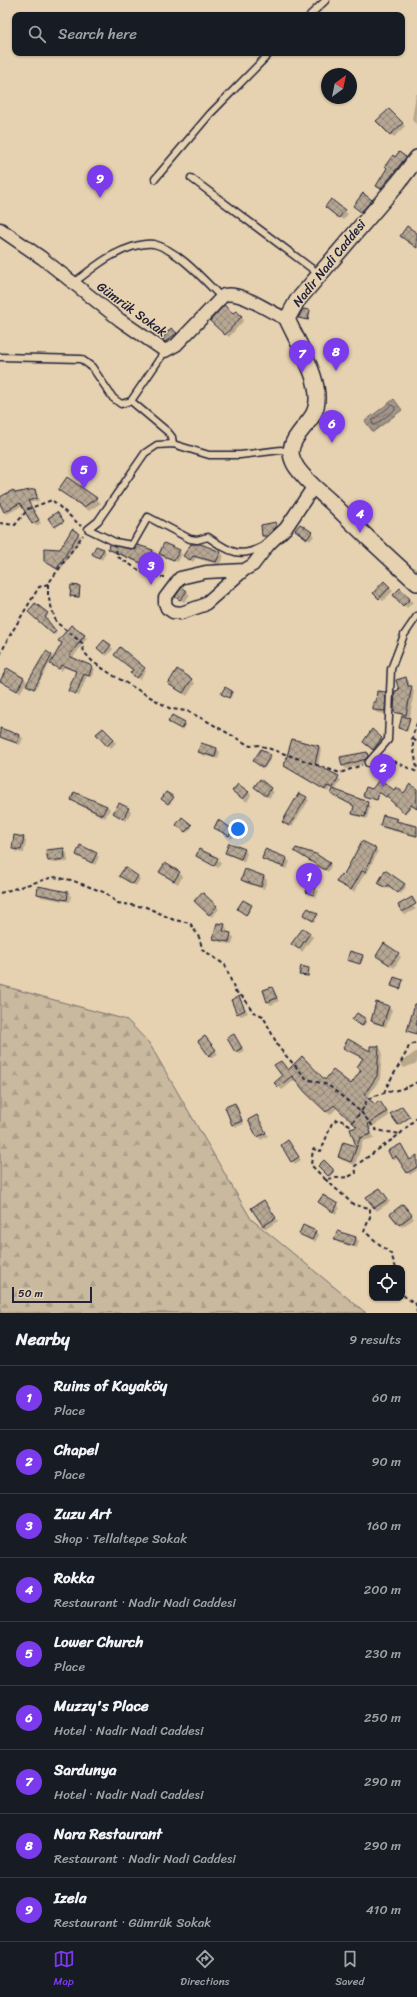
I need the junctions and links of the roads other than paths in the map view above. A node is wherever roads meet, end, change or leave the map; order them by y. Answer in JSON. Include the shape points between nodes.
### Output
{"nodes":[{"id":1,"x":326,"y":0,"type":"edge"},
{"id":2,"x":313,"y":12,"type":"edge"},
{"id":3,"x":267,"y":56,"type":"edge"},
{"id":4,"x":417,"y":158,"type":"edge"},
{"id":5,"x":191,"y":178,"type":"dead end"},
{"id":6,"x":155,"y":179,"type":"dead end"},
{"id":7,"x":0,"y":229,"type":"edge"},
{"id":8,"x":320,"y":274,"type":"junction"},
{"id":9,"x":73,"y":283,"type":"junction"},
{"id":10,"x":222,"y":297,"type":"junction"},
{"id":11,"x":287,"y":319,"type":"junction"},
{"id":12,"x":165,"y":351,"type":"junction"},
{"id":13,"x":0,"y":357,"type":"edge"},
{"id":14,"x":131,"y":401,"type":"junction"},
{"id":15,"x":173,"y":444,"type":"junction"},
{"id":16,"x":291,"y":453,"type":"junction"},
{"id":17,"x":314,"y":486,"type":"junction"},
{"id":18,"x":269,"y":544,"type":"junction"},
{"id":19,"x":244,"y":570,"type":"junction"},
{"id":20,"x":417,"y":584,"type":"edge"},
{"id":21,"x":417,"y":616,"type":"edge"},
{"id":22,"x":368,"y":764,"type":"road end"}],
"edges":[{"from":1,"to":2,"type":"lane"},
{"from":3,"to":6,"type":"lane","via":[[210,114]]},
{"from":4,"to":8,"type":"street","name":"Nadir Nadi Caddesi"},
{"from":5,"to":8,"type":"lane"},
{"from":7,"to":9,"type":"street","name":"Gümrük Sokak"},
{"from":8,"to":11,"type":"street","name":"Nadir Nadi Caddesi","via":[[297,301]]},
{"from":9,"to":10,"type":"lane","via":[[112,255],[128,248],[153,244],[166,249],[184,262]]},
{"from":9,"to":12,"type":"street","name":"Gümrük Sokak"},
{"from":10,"to":11,"type":"street","via":[[230,294],[242,296],[272,314]]},
{"from":10,"to":12,"type":"street","name":"Gümrük Sokak","via":[[176,345]]},
{"from":11,"to":16,"type":"street","name":"Nadir Nadi Caddesi","via":[[308,364],[318,395],[316,409],[297,437]]},
{"from":12,"to":14,"type":"lane"},
{"from":13,"to":14,"type":"lane","via":[[81,359],[92,367],[113,398],[121,404]]},
{"from":14,"to":15,"type":"lane","via":[[168,432]]},
{"from":15,"to":16,"type":"lane","via":[[209,455],[240,455],[281,450]]},
{"from":15,"to":18,"type":"lane","via":[[157,445],[145,453],[98,521],[88,529],[115,542],[132,545],[148,517],[190,538],[197,540],[208,537],[229,551],[248,554]]},
{"from":16,"to":17,"type":"street","via":[[296,467]]},
{"from":17,"to":18,"type":"street","via":[[286,528]]},
{"from":17,"to":20,"type":"street"},
{"from":18,"to":19,"type":"street","via":[[254,565]]},
{"from":19,"to":19,"type":"street","via":[[206,572],[180,578],[165,598],[167,608],[181,613],[204,605]]},
{"from":21,"to":22,"type":"lane","via":[[404,635],[391,669],[388,740]]}]}
